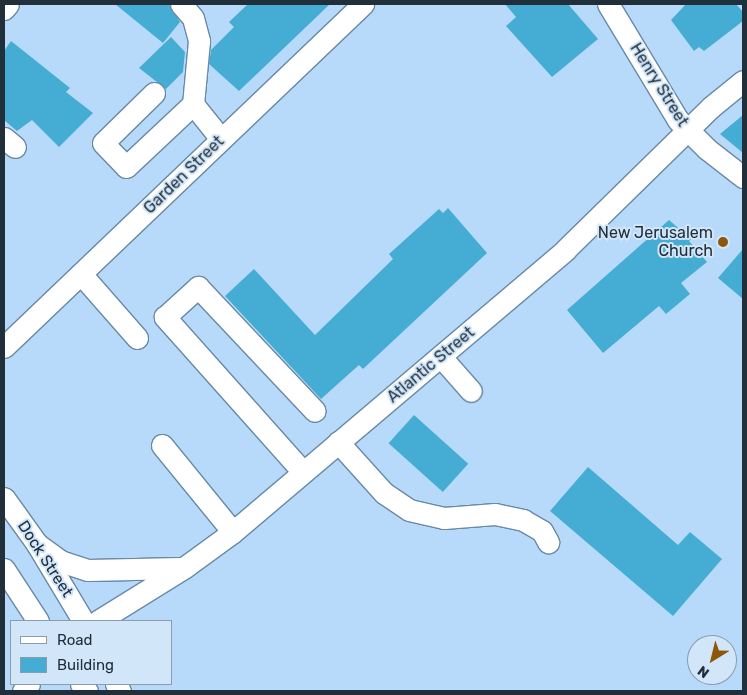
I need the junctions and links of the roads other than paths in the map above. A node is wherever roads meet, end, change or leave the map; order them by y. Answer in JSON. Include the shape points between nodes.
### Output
{"nodes":[{"id":1,"x":8,"y":4,"type":"edge"},
{"id":2,"x":181,"y":4,"type":"edge"},
{"id":3,"x":363,"y":4,"type":"edge"},
{"id":4,"x":608,"y":4,"type":"edge"},
{"id":5,"x":4,"y":9,"type":"edge"},
{"id":6,"x":743,"y":82,"type":"edge"},
{"id":7,"x":154,"y":94,"type":"dead end"},
{"id":8,"x":193,"y":104,"type":"junction"},
{"id":9,"x":687,"y":131,"type":"junction"},
{"id":10,"x":221,"y":139,"type":"junction"},
{"id":11,"x":743,"y":177,"type":"edge"},
{"id":12,"x":80,"y":274,"type":"junction"},
{"id":13,"x":137,"y":338,"type":"dead end"},
{"id":14,"x":4,"y":347,"type":"edge"},
{"id":15,"x":441,"y":357,"type":"junction"},
{"id":16,"x":471,"y":391,"type":"dead end"},
{"id":17,"x":315,"y":411,"type":"dead end"},
{"id":18,"x":338,"y":442,"type":"junction"},
{"id":19,"x":162,"y":446,"type":"dead end"},
{"id":20,"x":303,"y":472,"type":"junction"},
{"id":21,"x":4,"y":498,"type":"edge"},
{"id":22,"x":233,"y":532,"type":"junction"},
{"id":23,"x":548,"y":542,"type":"dead end"},
{"id":24,"x":38,"y":544,"type":"junction"},
{"id":25,"x":185,"y":567,"type":"junction"},
{"id":26,"x":4,"y":569,"type":"edge"},
{"id":27,"x":37,"y":620,"type":"edge"},
{"id":28,"x":82,"y":620,"type":"edge"},
{"id":29,"x":100,"y":620,"type":"edge"}],
"edges":[{"from":1,"to":5,"type":"street"},
{"from":2,"to":8,"type":"street","via":[[193,18],[199,41]]},
{"from":3,"to":10,"type":"street","name":"Garden Street"},
{"from":4,"to":9,"type":"street","name":"Henry Street"},
{"from":6,"to":9,"type":"street","name":"Atlantic Street"},
{"from":7,"to":8,"type":"street","via":[[103,143],[126,167]]},
{"from":8,"to":10,"type":"street"},
{"from":9,"to":11,"type":"street","name":"Henry Street"},
{"from":9,"to":15,"type":"street","name":"Atlantic Street","via":[[564,250]]},
{"from":10,"to":12,"type":"street","name":"Garden Street"},
{"from":12,"to":13,"type":"street"},
{"from":12,"to":14,"type":"street","name":"Garden Street"},
{"from":15,"to":16,"type":"street"},
{"from":15,"to":18,"type":"street","name":"Atlantic Street"},
{"from":17,"to":20,"type":"street","via":[[198,287],[166,317]]},
{"from":18,"to":20,"type":"street","name":"Atlantic Street"},
{"from":18,"to":23,"type":"street","via":[[384,493],[409,510],[444,518],[494,514],[523,520],[542,531]]},
{"from":19,"to":22,"type":"street"},
{"from":20,"to":22,"type":"street","name":"Atlantic Street"},
{"from":21,"to":24,"type":"street","name":"Dock Street"},
{"from":22,"to":25,"type":"street","name":"Atlantic Street"},
{"from":24,"to":25,"type":"street","via":[[60,561],[88,570]]},
{"from":24,"to":28,"type":"street","name":"Dock Street"},
{"from":25,"to":29,"type":"street","name":"Atlantic Street"},
{"from":26,"to":27,"type":"street"}]}
